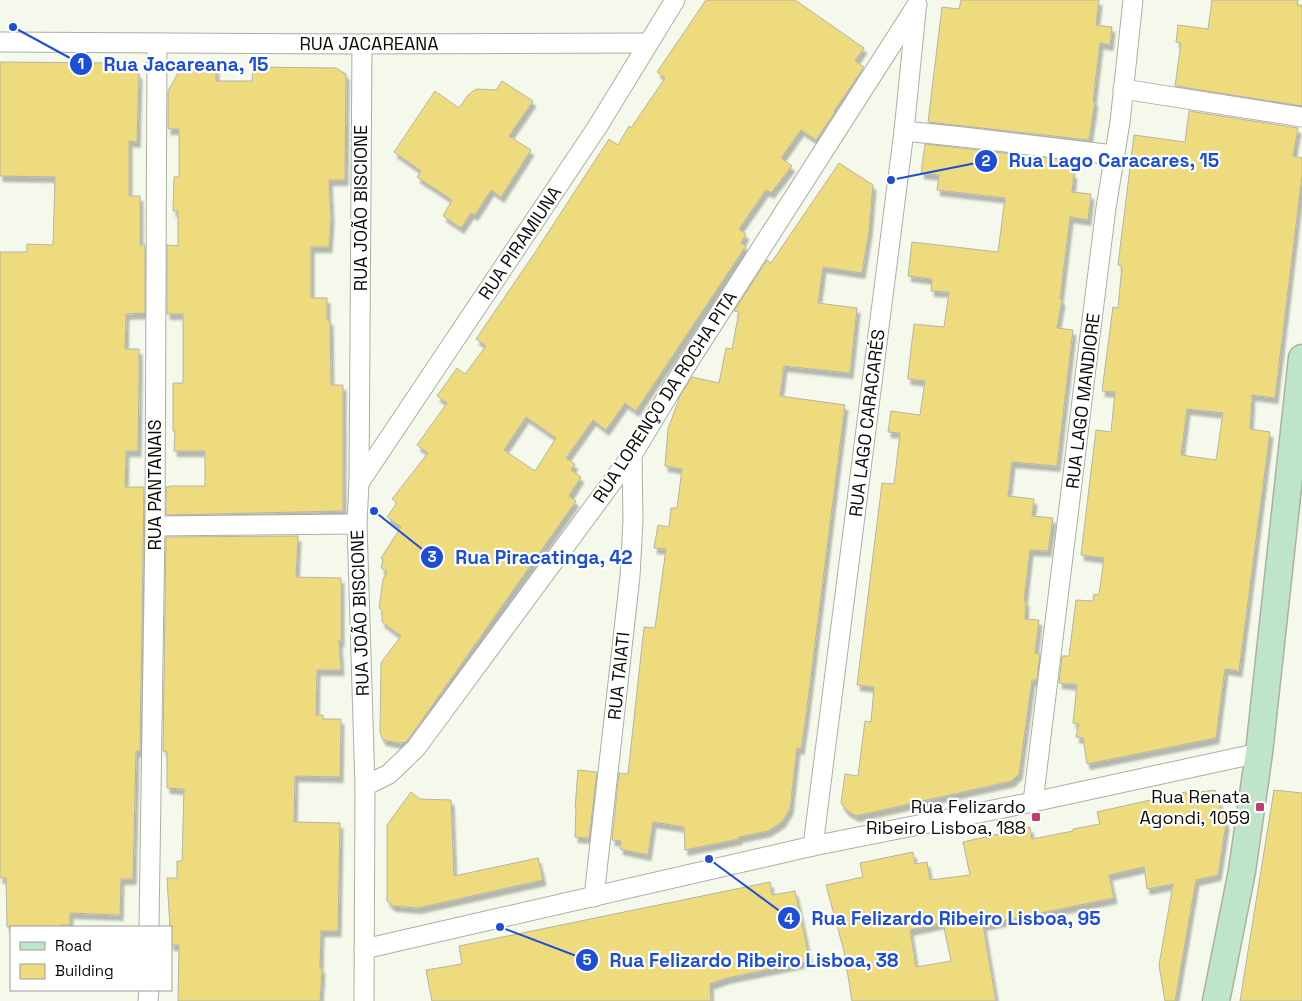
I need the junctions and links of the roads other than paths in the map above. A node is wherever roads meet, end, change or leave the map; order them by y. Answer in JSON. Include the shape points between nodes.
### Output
{"nodes":[{"id":1,"x":675,"y":0,"type":"edge"},
{"id":2,"x":1133,"y":0,"type":"edge"},
{"id":3,"x":918,"y":3,"type":"edge"},
{"id":4,"x":0,"y":42,"type":"edge"},
{"id":5,"x":157,"y":43,"type":"junction"},
{"id":6,"x":648,"y":43,"type":"junction"},
{"id":7,"x":362,"y":44,"type":"junction"},
{"id":8,"x":1123,"y":89,"type":"junction"},
{"id":9,"x":1302,"y":117,"type":"edge"},
{"id":10,"x":904,"y":131,"type":"junction"},
{"id":11,"x":1114,"y":155,"type":"junction"},
{"id":12,"x":1302,"y":358,"type":"edge"},
{"id":13,"x":632,"y":455,"type":"junction"},
{"id":14,"x":359,"y":483,"type":"junction"},
{"id":15,"x":357,"y":524,"type":"junction"},
{"id":16,"x":155,"y":526,"type":"junction"},
{"id":17,"x":1259,"y":753,"type":"junction"},
{"id":18,"x":365,"y":786,"type":"junction"},
{"id":19,"x":1033,"y":802,"type":"junction"},
{"id":20,"x":813,"y":846,"type":"junction"},
{"id":21,"x":594,"y":897,"type":"junction"},
{"id":22,"x":149,"y":926,"type":"edge"},
{"id":23,"x":364,"y":949,"type":"junction"},
{"id":24,"x":364,"y":1001,"type":"edge"},
{"id":25,"x":1216,"y":1001,"type":"edge"}],
"edges":[{"from":1,"to":6,"type":"street","name":"RUA PIRAMIUNA"},
{"from":2,"to":8,"type":"street","name":"RUA LAGO MANDIORE"},
{"from":3,"to":10,"type":"street","name":"RUA LAGO CARACARÉS"},
{"from":3,"to":13,"type":"street","name":"RUA LORENÇO DA ROCHA PITA"},
{"from":4,"to":5,"type":"street","name":"RUA JACAREANA"},
{"from":5,"to":7,"type":"street","name":"RUA JACAREANA"},
{"from":5,"to":16,"type":"street","name":"RUA PANTANAIS"},
{"from":6,"to":7,"type":"street","name":"RUA JACAREANA"},
{"from":6,"to":14,"type":"street","name":"RUA PIRAMIUNA","via":[[592,134]]},
{"from":7,"to":14,"type":"street","name":"RUA JOÃO BISCIONE"},
{"from":8,"to":9,"type":"street"},
{"from":8,"to":11,"type":"street","name":"RUA LAGO MANDIORE"},
{"from":10,"to":11,"type":"street"},
{"from":10,"to":20,"type":"street","name":"RUA LAGO CARACARÉS"},
{"from":11,"to":19,"type":"street","name":"RUA LAGO MANDIORE"},
{"from":12,"to":17,"type":"street"},
{"from":13,"to":18,"type":"street","name":"RUA LORENÇO DA ROCHA PITA","via":[[416,748],[389,774]]},
{"from":13,"to":21,"type":"street","name":"RUA TAIATI","via":[[630,576]]},
{"from":14,"to":15,"type":"street","name":"RUA JOÃO BISCIONE"},
{"from":15,"to":16,"type":"street"},
{"from":15,"to":18,"type":"street","name":"RUA JOÃO BISCIONE"},
{"from":16,"to":22,"type":"street","name":"RUA PANTANAIS"},
{"from":17,"to":19,"type":"street"},
{"from":17,"to":25,"type":"street","via":[[1242,871]]},
{"from":18,"to":23,"type":"street","name":"RUA JOÃO BISCIONE"},
{"from":19,"to":20,"type":"street"},
{"from":20,"to":21,"type":"street"},
{"from":21,"to":23,"type":"street"},
{"from":23,"to":24,"type":"street","name":"RUA JOÃO BISCIONE"}]}
